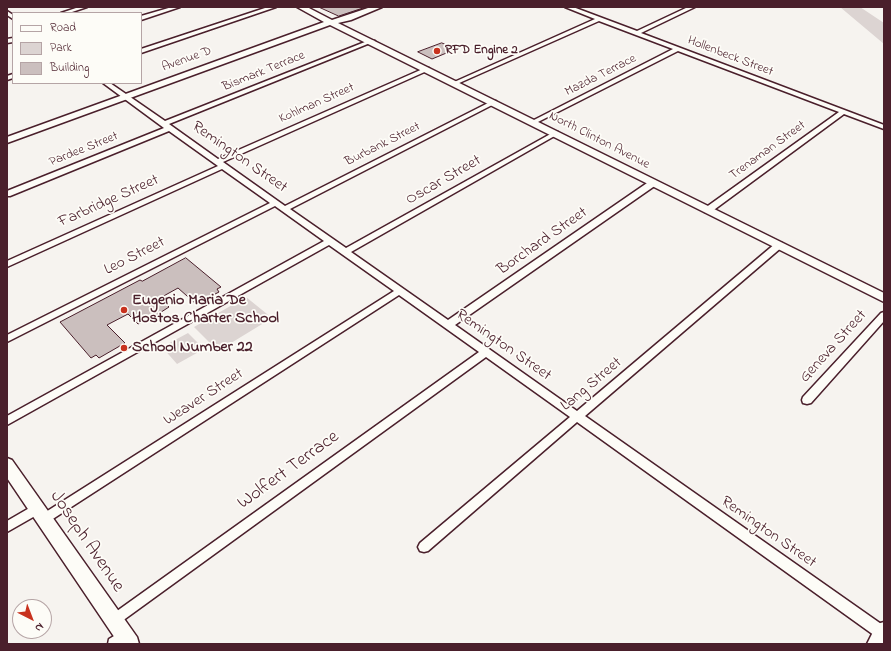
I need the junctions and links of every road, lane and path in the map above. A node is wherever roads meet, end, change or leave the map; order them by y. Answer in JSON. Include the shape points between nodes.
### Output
{"nodes":[{"id":1,"x":84,"y":7,"type":"edge"},
{"id":2,"x":178,"y":7,"type":"edge"},
{"id":3,"x":273,"y":7,"type":"edge"},
{"id":4,"x":301,"y":7,"type":"edge"},
{"id":5,"x":378,"y":7,"type":"edge"},
{"id":6,"x":568,"y":7,"type":"edge"},
{"id":7,"x":692,"y":7,"type":"edge"},
{"id":8,"x":578,"y":8,"type":"edge"},
{"id":9,"x":67,"y":12,"type":"edge"},
{"id":10,"x":142,"y":18,"type":"edge"},
{"id":11,"x":599,"y":19,"type":"junction"},
{"id":12,"x":332,"y":22,"type":"junction"},
{"id":13,"x":638,"y":33,"type":"junction"},
{"id":14,"x":372,"y":41,"type":"junction"},
{"id":15,"x":677,"y":49,"type":"junction"},
{"id":16,"x":142,"y":51,"type":"edge"},
{"id":17,"x":427,"y":69,"type":"junction"},
{"id":18,"x":455,"y":83,"type":"junction"},
{"id":19,"x":107,"y":84,"type":"edge"},
{"id":20,"x":125,"y":96,"type":"junction"},
{"id":21,"x":494,"y":102,"type":"junction"},
{"id":22,"x":843,"y":112,"type":"junction"},
{"id":23,"x":534,"y":122,"type":"junction"},
{"id":24,"x":167,"y":126,"type":"junction"},
{"id":25,"x":884,"y":127,"type":"edge"},
{"id":26,"x":556,"y":133,"type":"junction"},
{"id":27,"x":7,"y":140,"type":"edge"},
{"id":28,"x":220,"y":164,"type":"junction"},
{"id":29,"x":653,"y":183,"type":"junction"},
{"id":30,"x":7,"y":194,"type":"edge"},
{"id":31,"x":276,"y":203,"type":"junction"},
{"id":32,"x":284,"y":209,"type":"junction"},
{"id":33,"x":708,"y":210,"type":"junction"},
{"id":34,"x":330,"y":241,"type":"junction"},
{"id":35,"x":778,"y":245,"type":"junction"},
{"id":36,"x":345,"y":252,"type":"junction"},
{"id":37,"x":7,"y":264,"type":"edge"},
{"id":38,"x":400,"y":291,"type":"junction"},
{"id":39,"x":884,"y":298,"type":"edge"},
{"id":40,"x":884,"y":315,"type":"edge"},
{"id":41,"x":448,"y":325,"type":"junction"},
{"id":42,"x":7,"y":339,"type":"edge"},
{"id":43,"x":486,"y":352,"type":"junction"},
{"id":44,"x":807,"y":400,"type":"dead end"},
{"id":45,"x":577,"y":416,"type":"junction"},
{"id":46,"x":7,"y":421,"type":"edge"},
{"id":47,"x":7,"y":465,"type":"edge"},
{"id":48,"x":41,"y":514,"type":"junction"},
{"id":49,"x":7,"y":527,"type":"edge"},
{"id":50,"x":424,"y":546,"type":"dead end"},
{"id":51,"x":114,"y":620,"type":"junction"},
{"id":52,"x":881,"y":636,"type":"edge"},
{"id":53,"x":123,"y":641,"type":"edge"}],
"edges":[{"from":1,"to":9,"type":"street"},
{"from":2,"to":10,"type":"street"},
{"from":3,"to":16,"type":"street"},
{"from":4,"to":12,"type":"street","name":"North Clinton Avenue"},
{"from":5,"to":12,"type":"street","name":"Avenue D"},
{"from":6,"to":8,"type":"street","name":"Hollenbeck Street"},
{"from":7,"to":13,"type":"street"},
{"from":8,"to":11,"type":"street","name":"Hollenbeck Street"},
{"from":11,"to":13,"type":"street","name":"Hollenbeck Street"},
{"from":11,"to":18,"type":"street"},
{"from":12,"to":14,"type":"street","name":"North Clinton Avenue"},
{"from":12,"to":20,"type":"street","name":"Avenue D","via":[[312,27]]},
{"from":13,"to":15,"type":"street","name":"Hollenbeck Street"},
{"from":14,"to":17,"type":"street","name":"North Clinton Avenue"},
{"from":14,"to":24,"type":"street","name":"Bismark Terrace"},
{"from":15,"to":22,"type":"street","name":"Hollenbeck Street"},
{"from":15,"to":23,"type":"street","name":"Mazda Terrace"},
{"from":17,"to":18,"type":"street","name":"North Clinton Avenue"},
{"from":17,"to":28,"type":"street","name":"Kohlman Street"},
{"from":18,"to":21,"type":"street","name":"North Clinton Avenue"},
{"from":19,"to":20,"type":"street","name":"Remington Street"},
{"from":20,"to":24,"type":"street","name":"Remington Street"},
{"from":20,"to":27,"type":"street","name":"Avenue D"},
{"from":21,"to":23,"type":"street","name":"North Clinton Avenue"},
{"from":21,"to":32,"type":"street","name":"Burbank Street"},
{"from":22,"to":25,"type":"street","name":"Hollenbeck Street"},
{"from":22,"to":33,"type":"street","name":"Trenaman Street"},
{"from":23,"to":26,"type":"street","name":"North Clinton Avenue"},
{"from":24,"to":28,"type":"street","name":"Remington Street"},
{"from":24,"to":30,"type":"street","name":"Pardee Street"},
{"from":26,"to":29,"type":"street","name":"North Clinton Avenue"},
{"from":26,"to":36,"type":"street","name":"Oscar Street"},
{"from":28,"to":31,"type":"street","name":"Remington Street"},
{"from":28,"to":37,"type":"street","name":"Farbridge Street"},
{"from":29,"to":33,"type":"street","name":"North Clinton Avenue"},
{"from":29,"to":41,"type":"street","name":"Borchard Street"},
{"from":31,"to":32,"type":"street","name":"Remington Street"},
{"from":31,"to":42,"type":"street","name":"Leo Street"},
{"from":32,"to":34,"type":"street","name":"Remington Street"},
{"from":33,"to":35,"type":"street","name":"North Clinton Avenue"},
{"from":34,"to":36,"type":"street","name":"Remington Street"},
{"from":34,"to":46,"type":"street"},
{"from":35,"to":39,"type":"street","name":"North Clinton Avenue"},
{"from":35,"to":45,"type":"street","name":"Lang Street"},
{"from":36,"to":38,"type":"street","name":"Remington Street"},
{"from":38,"to":41,"type":"street","name":"Remington Street"},
{"from":38,"to":48,"type":"street","name":"Weaver Street"},
{"from":40,"to":44,"type":"street","name":"Geneva Street"},
{"from":41,"to":43,"type":"street","name":"Remington Street"},
{"from":43,"to":45,"type":"street","name":"Remington Street"},
{"from":43,"to":51,"type":"street","name":"Wolfert Terrace"},
{"from":45,"to":50,"type":"street","name":"Lang Street"},
{"from":45,"to":52,"type":"street","name":"Remington Street"},
{"from":47,"to":48,"type":"street","name":"Joseph Avenue"},
{"from":48,"to":49,"type":"street","name":"Weaver Street"},
{"from":48,"to":51,"type":"street","name":"Joseph Avenue"},
{"from":51,"to":53,"type":"street","name":"Joseph Avenue"}]}
